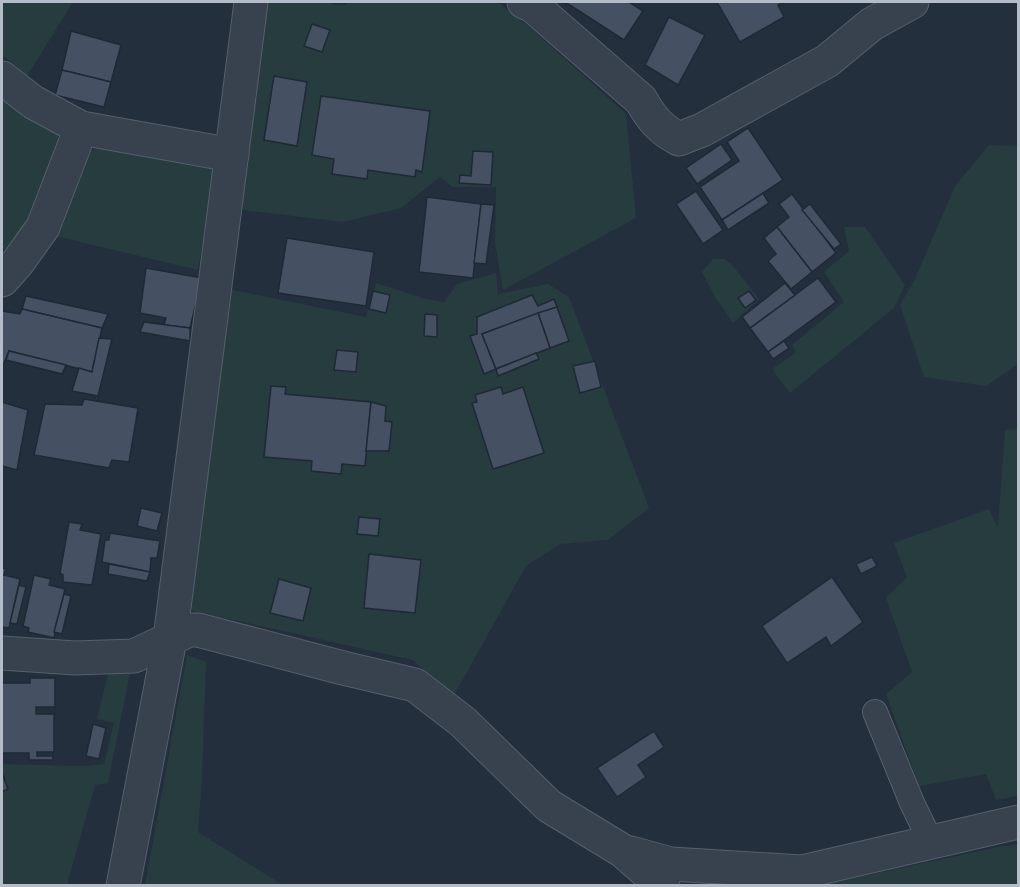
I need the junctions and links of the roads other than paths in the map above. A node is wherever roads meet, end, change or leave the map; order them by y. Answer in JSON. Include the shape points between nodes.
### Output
{"nodes":[{"id":1,"x":251,"y":2,"type":"edge"},
{"id":2,"x":524,"y":2,"type":"edge"},
{"id":3,"x":912,"y":2,"type":"edge"},
{"id":4,"x":2,"y":78,"type":"edge"},
{"id":5,"x":81,"y":128,"type":"junction"},
{"id":6,"x":232,"y":155,"type":"junction"},
{"id":7,"x":2,"y":280,"type":"edge"},
{"id":8,"x":170,"y":639,"type":"junction"},
{"id":9,"x":2,"y":652,"type":"edge"},
{"id":10,"x":874,"y":712,"type":"dead end"},
{"id":11,"x":1018,"y":822,"type":"edge"},
{"id":12,"x":931,"y":842,"type":"junction"},
{"id":13,"x":623,"y":851,"type":"junction"},
{"id":14,"x":123,"y":885,"type":"edge"},
{"id":15,"x":663,"y":885,"type":"edge"}],
"edges":[{"from":1,"to":6,"type":"street"},
{"from":2,"to":3,"type":"street","via":[[640,100],[664,131],[679,139],[827,61],[872,24]]},
{"from":4,"to":5,"type":"street","via":[[33,102]]},
{"from":5,"to":6,"type":"street"},
{"from":5,"to":7,"type":"street","via":[[43,226]]},
{"from":6,"to":8,"type":"street"},
{"from":8,"to":9,"type":"street","via":[[134,657],[75,658]]},
{"from":8,"to":13,"type":"street","via":[[198,630],[415,685],[463,722],[549,806]]},
{"from":8,"to":14,"type":"street"},
{"from":10,"to":12,"type":"lane"},
{"from":11,"to":12,"type":"street"},
{"from":12,"to":13,"type":"street","via":[[802,872],[671,864]]},
{"from":13,"to":15,"type":"street"}]}
